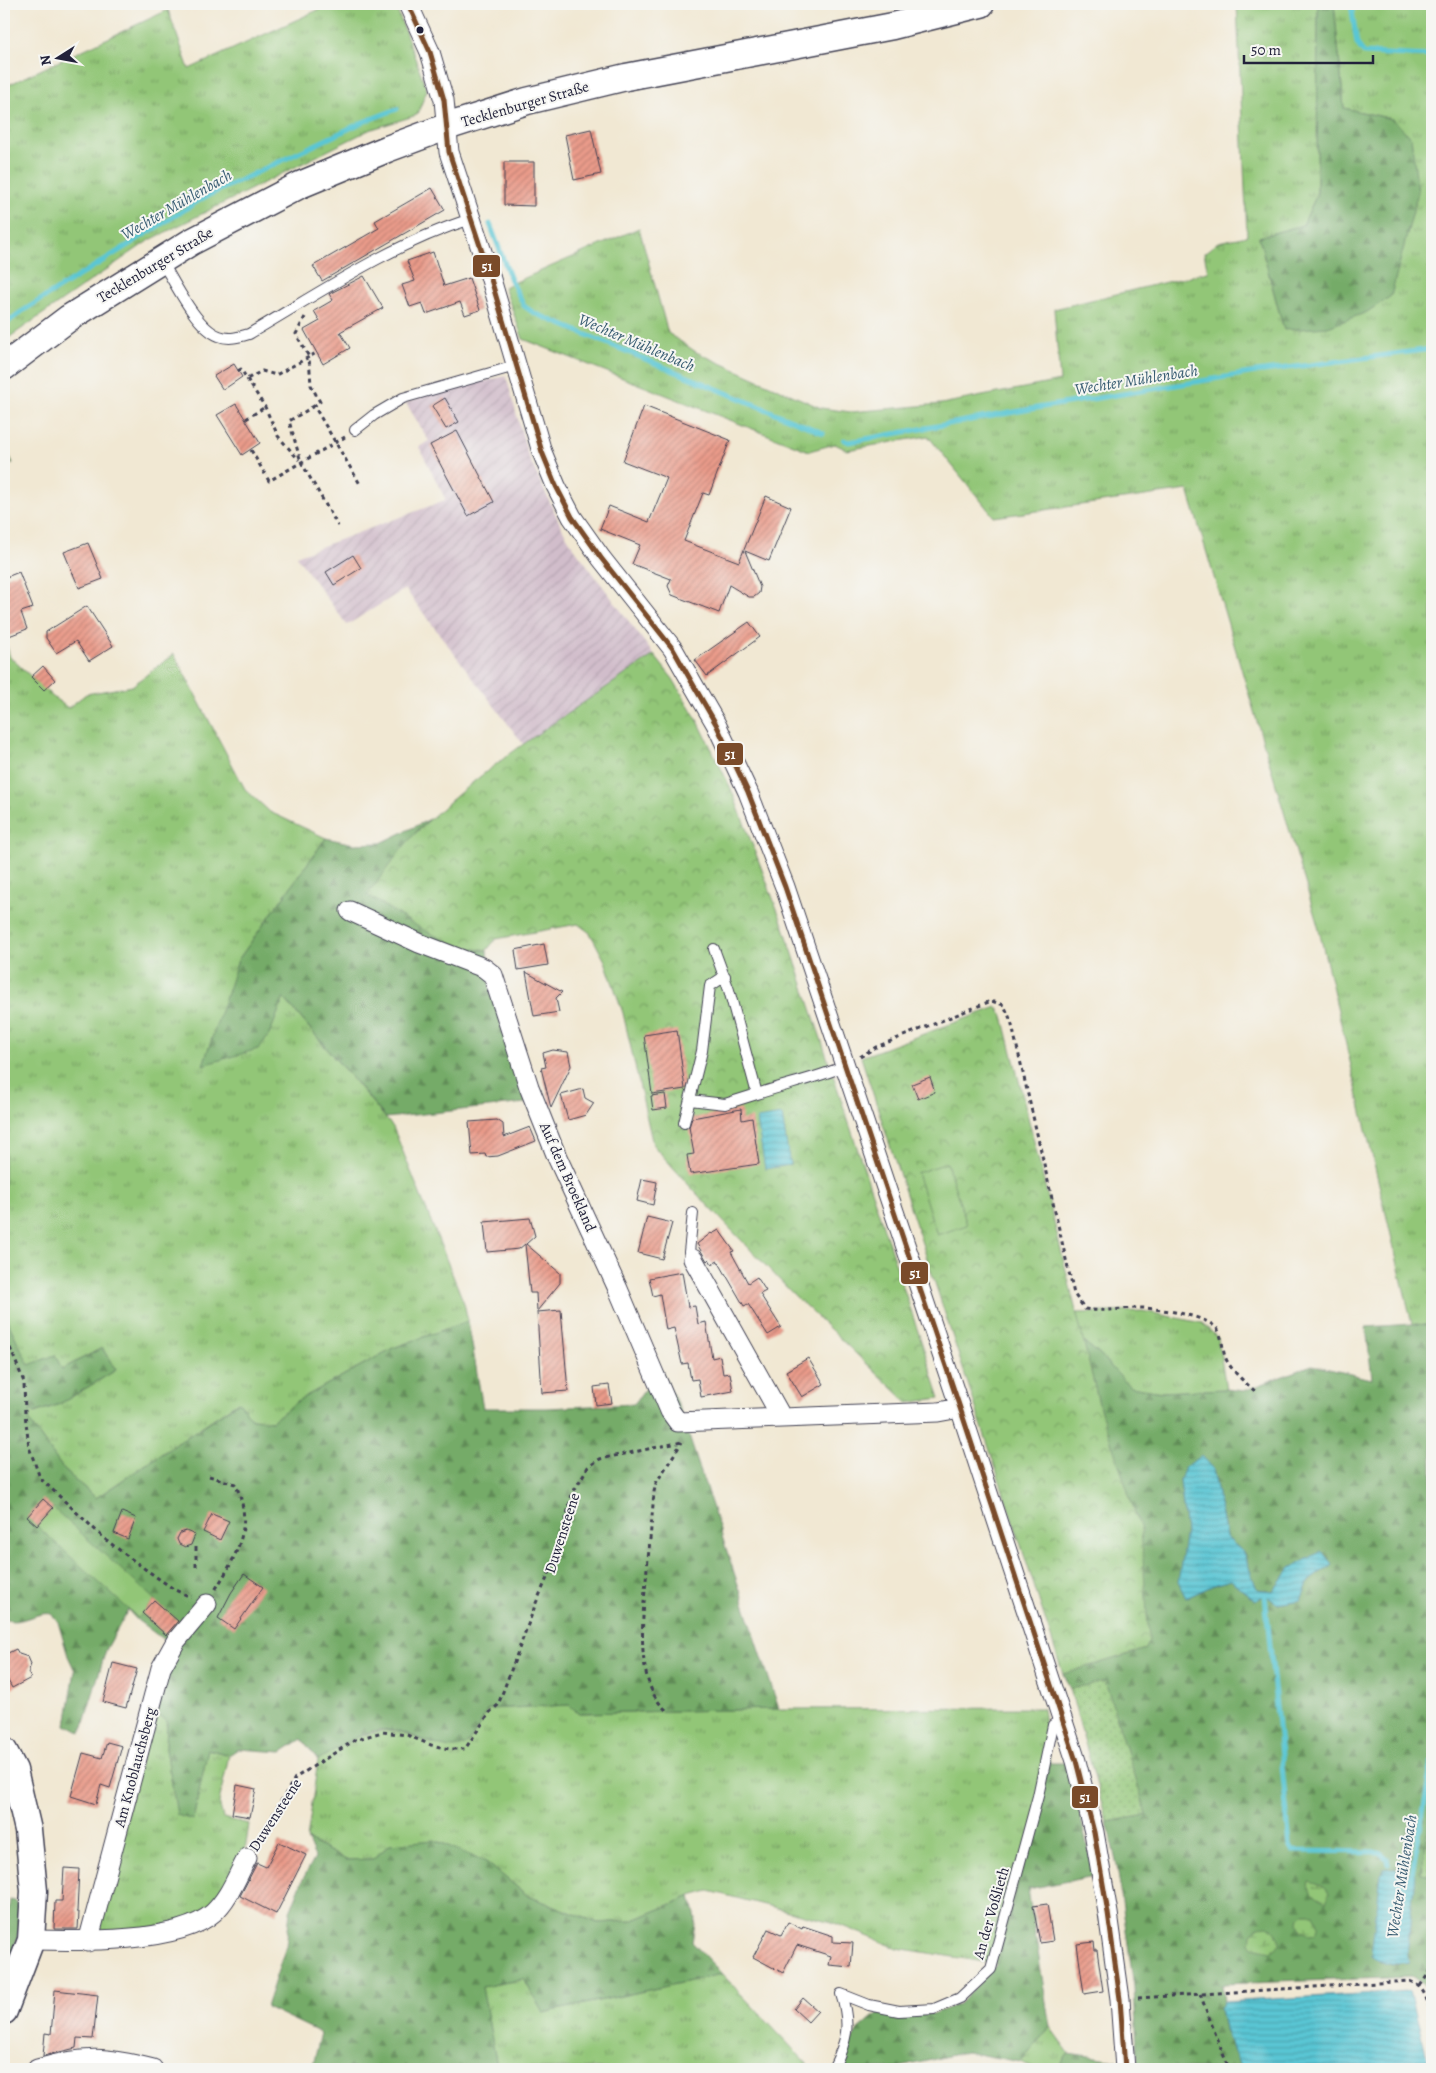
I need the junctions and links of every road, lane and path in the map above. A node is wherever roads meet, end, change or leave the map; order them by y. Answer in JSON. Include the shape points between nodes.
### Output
{"nodes":[{"id":1,"x":408,"y":4,"type":"edge"},
{"id":2,"x":981,"y":4,"type":"edge"},
{"id":3,"x":446,"y":127,"type":"junction"},
{"id":4,"x":471,"y":219,"type":"junction"},
{"id":5,"x":160,"y":260,"type":"junction"},
{"id":6,"x":306,"y":316,"type":"dead end"},
{"id":7,"x":316,"y":352,"type":"dead end"},
{"id":8,"x":309,"y":357,"type":"junction"},
{"id":9,"x":515,"y":366,"type":"junction"},
{"id":10,"x":4,"y":367,"type":"edge"},
{"id":11,"x":238,"y":371,"type":"dead end"},
{"id":12,"x":247,"y":379,"type":"junction"},
{"id":13,"x":314,"y":406,"type":"junction"},
{"id":14,"x":265,"y":407,"type":"junction"},
{"id":15,"x":246,"y":419,"type":"dead end"},
{"id":16,"x":355,"y":430,"type":"joint"},
{"id":17,"x":335,"y":443,"type":"junction"},
{"id":18,"x":251,"y":450,"type":"dead end"},
{"id":19,"x":301,"y":462,"type":"junction"},
{"id":20,"x":360,"y":484,"type":"dead end"},
{"id":21,"x":338,"y":526,"type":"dead end"},
{"id":22,"x":350,"y":911,"type":"dead end"},
{"id":23,"x":714,"y":949,"type":"dead end"},
{"id":24,"x":725,"y":976,"type":"junction"},
{"id":25,"x":845,"y":1066,"type":"junction"},
{"id":26,"x":758,"y":1094,"type":"junction"},
{"id":27,"x":690,"y":1100,"type":"junction"},
{"id":28,"x":684,"y":1123,"type":"dead end"},
{"id":29,"x":693,"y":1212,"type":"dead end"},
{"id":30,"x":693,"y":1259,"type":"joint"},
{"id":31,"x":4,"y":1333,"type":"edge"},
{"id":32,"x":1257,"y":1393,"type":"dead end"},
{"id":33,"x":960,"y":1408,"type":"junction"},
{"id":34,"x":782,"y":1418,"type":"junction"},
{"id":35,"x":209,"y":1476,"type":"dead end"},
{"id":36,"x":196,"y":1544,"type":"dead end"},
{"id":37,"x":196,"y":1567,"type":"dead end"},
{"id":38,"x":207,"y":1604,"type":"junction"},
{"id":39,"x":666,"y":1710,"type":"dead end"},
{"id":40,"x":1062,"y":1719,"type":"junction"},
{"id":41,"x":4,"y":1751,"type":"edge"},
{"id":42,"x":247,"y":1858,"type":"joint"},
{"id":43,"x":30,"y":1940,"type":"junction"},
{"id":44,"x":88,"y":1942,"type":"junction"},
{"id":45,"x":1432,"y":1969,"type":"edge"},
{"id":46,"x":1420,"y":1986,"type":"junction"},
{"id":47,"x":1200,"y":1994,"type":"junction"},
{"id":48,"x":1120,"y":1999,"type":"junction"},
{"id":49,"x":4,"y":2011,"type":"edge"},
{"id":50,"x":1432,"y":2023,"type":"edge"},
{"id":51,"x":37,"y":2069,"type":"edge"},
{"id":52,"x":153,"y":2069,"type":"edge"},
{"id":53,"x":833,"y":2069,"type":"edge"},
{"id":54,"x":1125,"y":2069,"type":"edge"},
{"id":55,"x":1228,"y":2069,"type":"edge"}],
"edges":[{"from":1,"to":3,"type":"street","via":[[432,60],[444,100]]},
{"from":2,"to":3,"type":"main road","name":"Tecklenburger Straße","via":[[893,26],[626,77],[527,101]]},
{"from":3,"to":4,"type":"street","via":[[449,152]]},
{"from":3,"to":5,"type":"main road","name":"Tecklenburger Straße","via":[[300,185]]},
{"from":4,"to":5,"type":"lane","via":[[394,250],[249,334],[234,338],[219,336],[206,329]]},
{"from":4,"to":9,"type":"street"},
{"from":5,"to":10,"type":"main road","name":"Tecklenburger Straße","via":[[69,318]]},
{"from":6,"to":8,"type":"path","via":[[296,334]]},
{"from":7,"to":8,"type":"path"},
{"from":8,"to":12,"type":"path","via":[[276,375],[262,371]]},
{"from":8,"to":13,"type":"path","via":[[311,385],[320,402]]},
{"from":9,"to":16,"type":"lane","via":[[403,398]]},
{"from":9,"to":25,"type":"street","via":[[542,452],[572,517],[673,649],[716,724],[748,792],[785,887]]},
{"from":11,"to":12,"type":"path","via":[[241,369]]},
{"from":12,"to":14,"type":"path"},
{"from":13,"to":17,"type":"path"},
{"from":13,"to":19,"type":"path","via":[[289,421]]},
{"from":14,"to":15,"type":"path"},
{"from":14,"to":19,"type":"path","via":[[278,436]]},
{"from":16,"to":17,"type":"path"},
{"from":17,"to":19,"type":"path"},
{"from":17,"to":20,"type":"path"},
{"from":18,"to":19,"type":"path","via":[[269,481]]},
{"from":19,"to":21,"type":"path"},
{"from":22,"to":34,"type":"street","name":"Auf dem Broekland","via":[[484,968],[493,975],[529,1087],[557,1157],[674,1419],[685,1423]]},
{"from":23,"to":24,"type":"lane"},
{"from":24,"to":26,"type":"lane"},
{"from":24,"to":27,"type":"lane","via":[[710,986],[702,1051]]},
{"from":25,"to":26,"type":"lane"},
{"from":25,"to":32,"type":"path","via":[[876,1047],[991,1001],[1004,1005],[1011,1021],[1074,1294],[1085,1309],[1102,1312],[1135,1308],[1204,1319],[1217,1328],[1226,1359],[1237,1375]]},
{"from":25,"to":33,"type":"street"},
{"from":26,"to":27,"type":"lane","via":[[725,1104]]},
{"from":27,"to":28,"type":"lane"},
{"from":29,"to":30,"type":"lane","via":[[689,1252]]},
{"from":30,"to":34,"type":"street"},
{"from":31,"to":38,"type":"path","via":[[24,1382],[29,1447],[40,1478],[106,1540],[175,1590]]},
{"from":33,"to":34,"type":"street","name":"Auf dem Broekland","via":[[938,1412]]},
{"from":33,"to":40,"type":"street"},
{"from":35,"to":38,"type":"path","via":[[235,1484],[243,1499],[245,1525],[237,1550]]},
{"from":36,"to":37,"type":"path"},
{"from":38,"to":44,"type":"street","name":"Am Knoblauchsberg","via":[[176,1642],[161,1668]]},
{"from":39,"to":42,"type":"path","name":"Duwensteene","via":[[658,1704],[651,1689],[644,1663],[642,1625],[654,1492],[656,1483],[682,1442],[600,1459],[588,1467],[572,1494],[558,1553],[498,1705],[465,1748],[449,1749],[382,1732],[355,1740],[296,1778]]},
{"from":40,"to":48,"type":"street","via":[[1094,1832]]},
{"from":40,"to":53,"type":"lane","name":"An der Voßlieth","via":[[1053,1725],[1038,1796],[991,1969],[960,1998],[934,2009],[899,2011],[869,2005],[841,1994],[846,2009],[846,2043]]},
{"from":41,"to":43,"type":"main road","via":[[14,1770],[28,1830],[34,1891]]},
{"from":42,"to":44,"type":"street","name":"Duwensteene","via":[[225,1900],[213,1914],[194,1925],[173,1932]]},
{"from":43,"to":44,"type":"street","name":"Duwensteene"},
{"from":43,"to":49,"type":"main road"},
{"from":45,"to":46,"type":"path"},
{"from":46,"to":47,"type":"path","via":[[1409,1981],[1397,1981]]},
{"from":46,"to":50,"type":"path","via":[[1425,1992]]},
{"from":47,"to":48,"type":"path"},
{"from":47,"to":55,"type":"path"},
{"from":48,"to":54,"type":"street"},
{"from":51,"to":52,"type":"street","via":[[90,2058],[118,2060]]}]}
